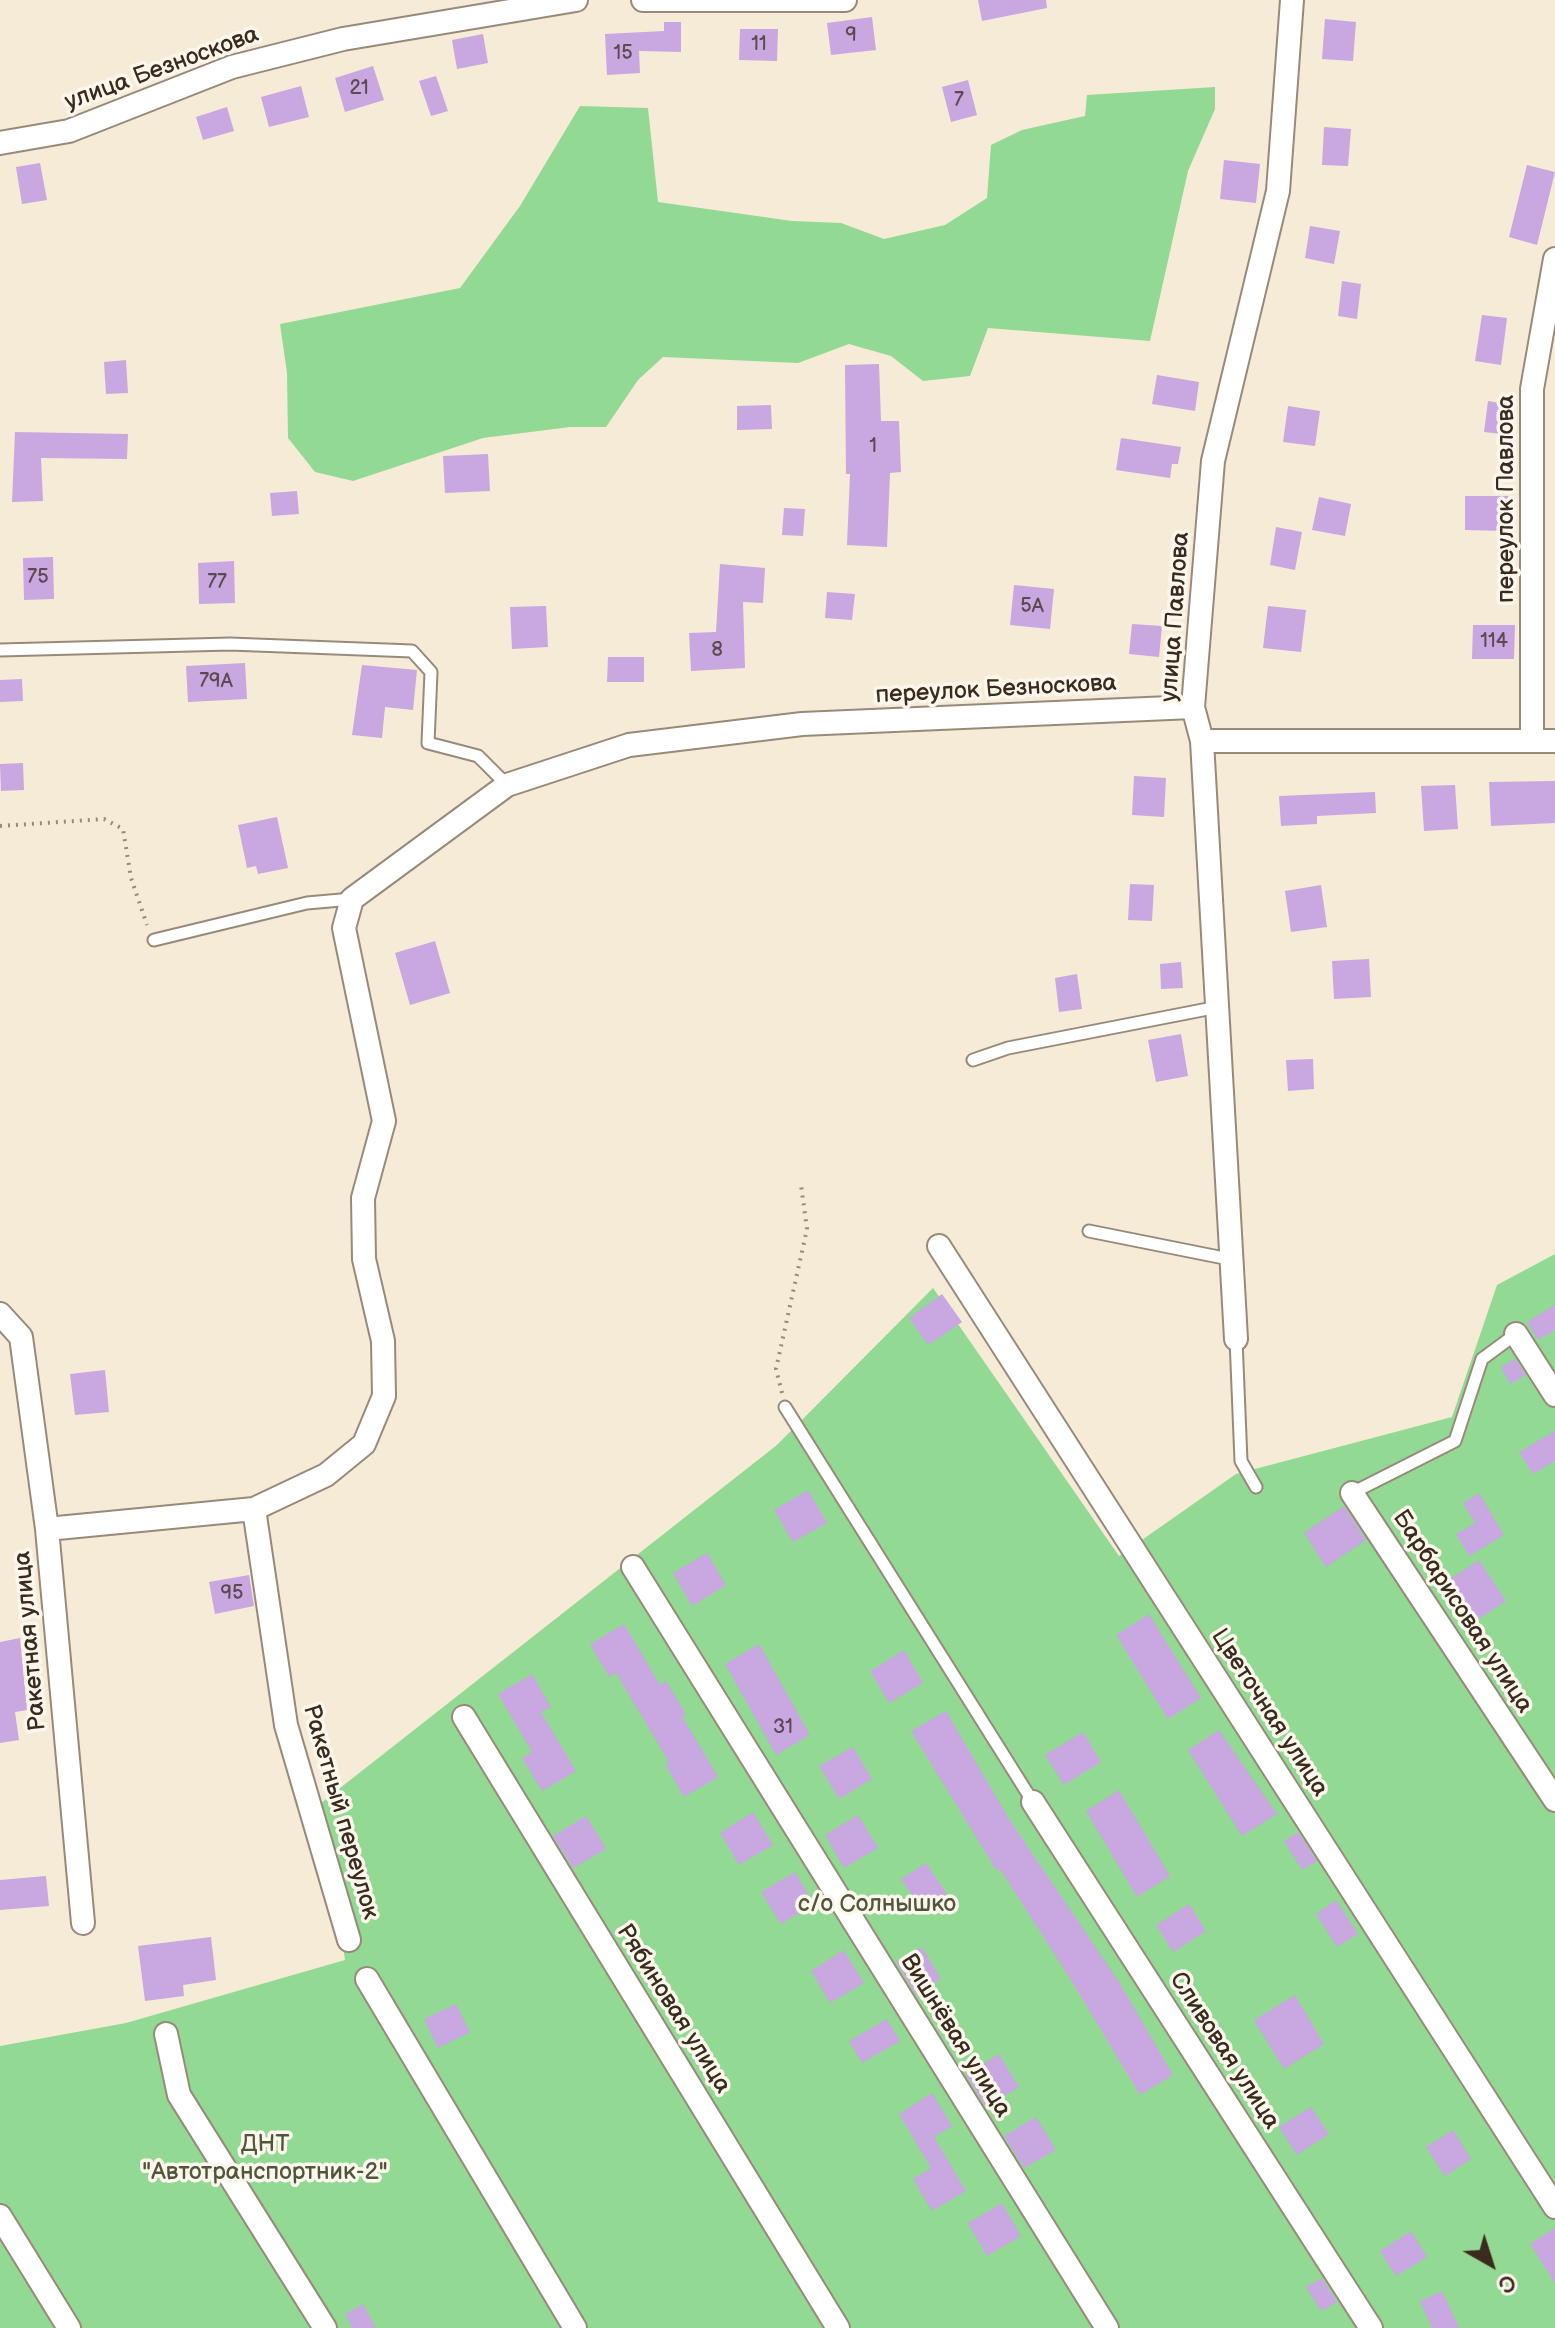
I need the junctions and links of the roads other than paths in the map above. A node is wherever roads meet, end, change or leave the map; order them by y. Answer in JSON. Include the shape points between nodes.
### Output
{"nodes":[{"id":1,"x":576,"y":0,"type":"edge"},
{"id":2,"x":643,"y":0,"type":"edge"},
{"id":3,"x":845,"y":0,"type":"edge"},
{"id":4,"x":1292,"y":0,"type":"edge"},
{"id":5,"x":0,"y":143,"type":"edge"},
{"id":6,"x":1555,"y":259,"type":"edge"},
{"id":7,"x":0,"y":650,"type":"edge"},
{"id":8,"x":1193,"y":707,"type":"junction"},
{"id":9,"x":1202,"y":741,"type":"junction"},
{"id":10,"x":1544,"y":741,"type":"edge"},
{"id":11,"x":507,"y":785,"type":"junction"},
{"id":12,"x":352,"y":899,"type":"junction"},
{"id":13,"x":154,"y":940,"type":"road end"},
{"id":14,"x":1219,"y":1007,"type":"junction"},
{"id":15,"x":973,"y":1060,"type":"dead end"},
{"id":16,"x":1089,"y":1231,"type":"dead end"},
{"id":17,"x":939,"y":1246,"type":"dead end"},
{"id":18,"x":1234,"y":1260,"type":"junction"},
{"id":19,"x":0,"y":1314,"type":"edge"},
{"id":20,"x":1516,"y":1334,"type":"joint"},
{"id":21,"x":1236,"y":1339,"type":"joint"},
{"id":22,"x":1555,"y":1395,"type":"edge"},
{"id":23,"x":785,"y":1407,"type":"road end"},
{"id":24,"x":1256,"y":1487,"type":"dead end"},
{"id":25,"x":1352,"y":1493,"type":"joint"},
{"id":26,"x":254,"y":1509,"type":"junction"},
{"id":27,"x":47,"y":1529,"type":"junction"},
{"id":28,"x":633,"y":1567,"type":"dead end"},
{"id":29,"x":464,"y":1717,"type":"dead end"},
{"id":30,"x":1555,"y":1800,"type":"edge"},
{"id":31,"x":1033,"y":1802,"type":"joint"},
{"id":32,"x":83,"y":1923,"type":"dead end"},
{"id":33,"x":349,"y":1940,"type":"dead end"},
{"id":34,"x":367,"y":1979,"type":"dead end"},
{"id":35,"x":166,"y":2034,"type":"dead end"},
{"id":36,"x":1555,"y":2207,"type":"edge"},
{"id":37,"x":0,"y":2216,"type":"edge"},
{"id":38,"x":69,"y":2328,"type":"edge"},
{"id":39,"x":325,"y":2328,"type":"edge"},
{"id":40,"x":575,"y":2328,"type":"edge"},
{"id":41,"x":838,"y":2328,"type":"edge"},
{"id":42,"x":1107,"y":2328,"type":"edge"},
{"id":43,"x":1371,"y":2328,"type":"edge"}],
"edges":[{"from":1,"to":5,"type":"street","name":"улица Безноскова","via":[[343,39],[232,67],[69,131]]},
{"from":2,"to":3,"type":"street"},
{"from":4,"to":8,"type":"street","name":"улица Павлова","via":[[1278,191],[1213,461]]},
{"from":6,"to":10,"type":"street","name":"переулок Павлова","via":[[1532,389]]},
{"from":7,"to":11,"type":"lane","via":[[230,644],[412,651],[431,672],[428,743],[478,756]]},
{"from":8,"to":9,"type":"street","name":"улица Павлова"},
{"from":8,"to":11,"type":"street","name":"переулок Безноскова","via":[[802,724],[629,745]]},
{"from":9,"to":10,"type":"street","name":"переулок Павлова"},
{"from":9,"to":14,"type":"street","name":"улица Павлова"},
{"from":11,"to":12,"type":"street"},
{"from":12,"to":13,"type":"lane","via":[[307,903]]},
{"from":12,"to":26,"type":"street","via":[[344,928],[384,1121],[363,1198],[364,1259],[383,1341],[384,1396],[364,1444],[326,1475]]},
{"from":14,"to":15,"type":"lane","via":[[1008,1048]]},
{"from":14,"to":18,"type":"street","name":"улица Павлова"},
{"from":16,"to":18,"type":"lane"},
{"from":17,"to":36,"type":"street","name":"Цветочная улица"},
{"from":18,"to":21,"type":"street","name":"улица Павлова"},
{"from":19,"to":27,"type":"street","name":"Ракетная улица","via":[[21,1337]]},
{"from":20,"to":22,"type":"street"},
{"from":20,"to":25,"type":"lane","via":[[1482,1359],[1455,1441]]},
{"from":21,"to":24,"type":"lane","via":[[1241,1461]]},
{"from":23,"to":31,"type":"lane"},
{"from":25,"to":30,"type":"street","name":"Барбарисовая улица"},
{"from":26,"to":27,"type":"street"},
{"from":26,"to":33,"type":"street","name":"Ракетный переулок","via":[[286,1725]]},
{"from":27,"to":32,"type":"street","name":"Ракетная улица"},
{"from":28,"to":42,"type":"street","name":"Вишнёвая улица"},
{"from":29,"to":41,"type":"street","name":"Рябиновая улица"},
{"from":31,"to":43,"type":"street","name":"Сливовая улица"},
{"from":34,"to":40,"type":"street"},
{"from":35,"to":39,"type":"street","via":[[179,2095]]},
{"from":37,"to":38,"type":"street"}]}
